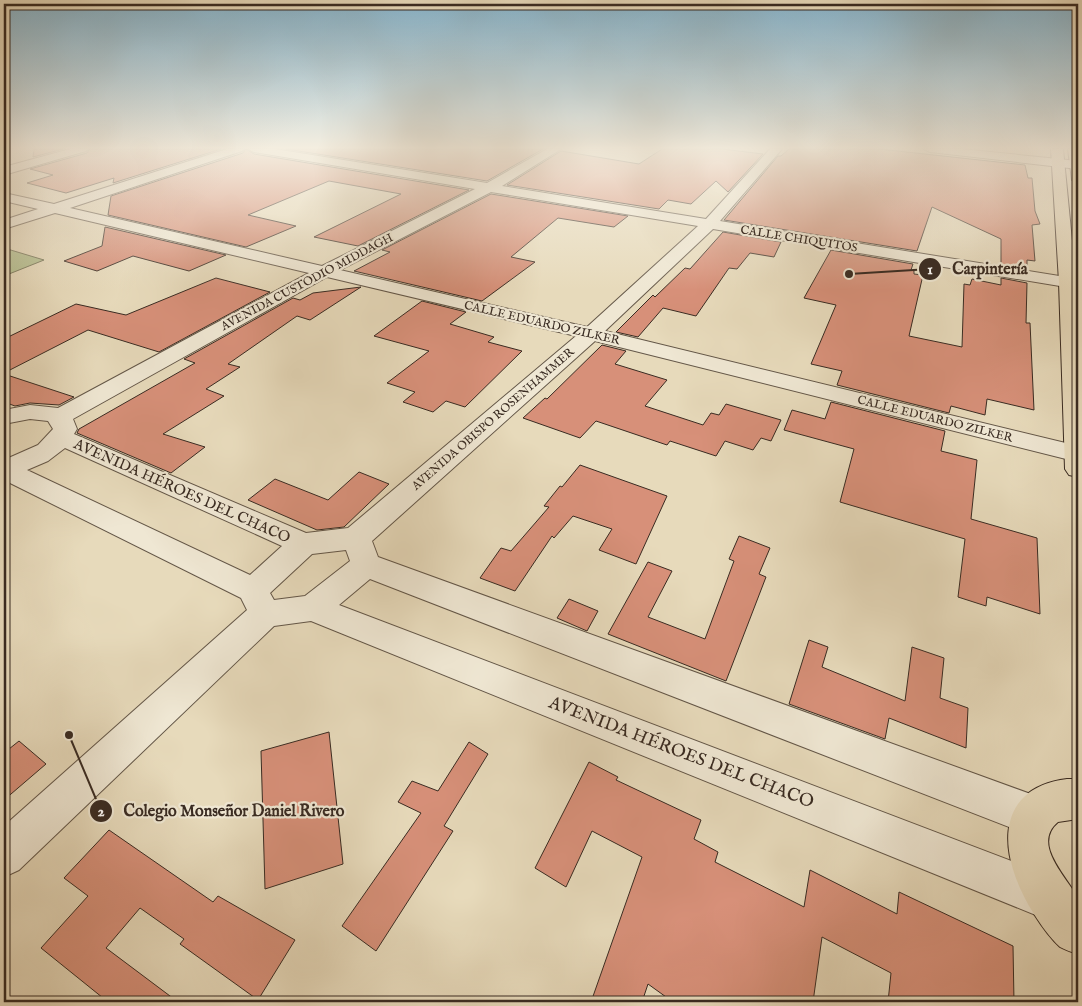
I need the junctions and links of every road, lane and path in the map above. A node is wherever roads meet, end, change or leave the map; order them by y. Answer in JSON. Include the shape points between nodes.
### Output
{"nodes":[{"id":1,"x":90,"y":196,"type":"edge"},
{"id":2,"x":472,"y":196,"type":"edge"},
{"id":3,"x":537,"y":196,"type":"edge"},
{"id":4,"x":735,"y":196,"type":"edge"},
{"id":5,"x":1061,"y":196,"type":"edge"},
{"id":6,"x":4,"y":197,"type":"edge"},
{"id":7,"x":52,"y":208,"type":"junction"},
{"id":8,"x":710,"y":224,"type":"junction"},
{"id":9,"x":4,"y":225,"type":"edge"},
{"id":10,"x":324,"y":272,"type":"junction"},
{"id":11,"x":1073,"y":283,"type":"edge"},
{"id":12,"x":591,"y":334,"type":"junction"},
{"id":13,"x":6,"y":415,"type":"edge"},
{"id":14,"x":60,"y":427,"type":"junction"},
{"id":15,"x":1078,"y":454,"type":"edge"},
{"id":16,"x":4,"y":469,"type":"edge"},
{"id":17,"x":1078,"y":469,"type":"edge"},
{"id":18,"x":304,"y":544,"type":"junction"},
{"id":19,"x":361,"y":552,"type":"junction"},
{"id":20,"x":259,"y":602,"type":"junction"},
{"id":21,"x":313,"y":608,"type":"junction"},
{"id":22,"x":1078,"y":799,"type":"edge"},
{"id":23,"x":1035,"y":816,"type":"junction"},
{"id":24,"x":4,"y":856,"type":"edge"},
{"id":25,"x":1069,"y":924,"type":"edge"}],
"edges":[{"from":1,"to":7,"type":"street"},
{"from":2,"to":10,"type":"street","name":"AVENIDA CUSTODIO MIDDAGH"},
{"from":3,"to":8,"type":"street","name":"CALLE CHIQUITOS"},
{"from":4,"to":8,"type":"street","name":"AVENIDA OBISPO ROSENHAMMER"},
{"from":5,"to":11,"type":"main road"},
{"from":6,"to":7,"type":"street","name":"CALLE EDUARDO ZILKER"},
{"from":7,"to":9,"type":"street"},
{"from":7,"to":10,"type":"street","name":"CALLE EDUARDO ZILKER"},
{"from":8,"to":11,"type":"street","name":"CALLE CHIQUITOS"},
{"from":8,"to":12,"type":"street","name":"AVENIDA OBISPO ROSENHAMMER"},
{"from":10,"to":12,"type":"street","name":"CALLE EDUARDO ZILKER"},
{"from":10,"to":14,"type":"street","name":"AVENIDA CUSTODIO MIDDAGH"},
{"from":11,"to":15,"type":"main road"},
{"from":12,"to":15,"type":"street","name":"CALLE EDUARDO ZILKER"},
{"from":12,"to":19,"type":"street","name":"AVENIDA OBISPO ROSENHAMMER"},
{"from":13,"to":14,"type":"street","name":"AVENIDA HÉROES DEL CHACO","via":[[39,412]]},
{"from":14,"to":16,"type":"street","name":"AVENIDA CUSTODIO MIDDAGH","via":[[52,446],[38,456]]},
{"from":14,"to":18,"type":"street","name":"AVENIDA HÉROES DEL CHACO"},
{"from":15,"to":17,"type":"main road"},
{"from":16,"to":20,"type":"street"},
{"from":18,"to":19,"type":"street"},
{"from":18,"to":20,"type":"street"},
{"from":19,"to":21,"type":"street","name":"AVENIDA OBISPO ROSENHAMMER"},
{"from":19,"to":23,"type":"street"},
{"from":20,"to":21,"type":"street"},
{"from":20,"to":24,"type":"street"},
{"from":21,"to":25,"type":"street","name":"AVENIDA HÉROES DEL CHACO"},
{"from":22,"to":23,"type":"main road","via":[[1065,798],[1047,804]]},
{"from":23,"to":25,"type":"main road","via":[[1028,831],[1029,851],[1036,873]]}]}
